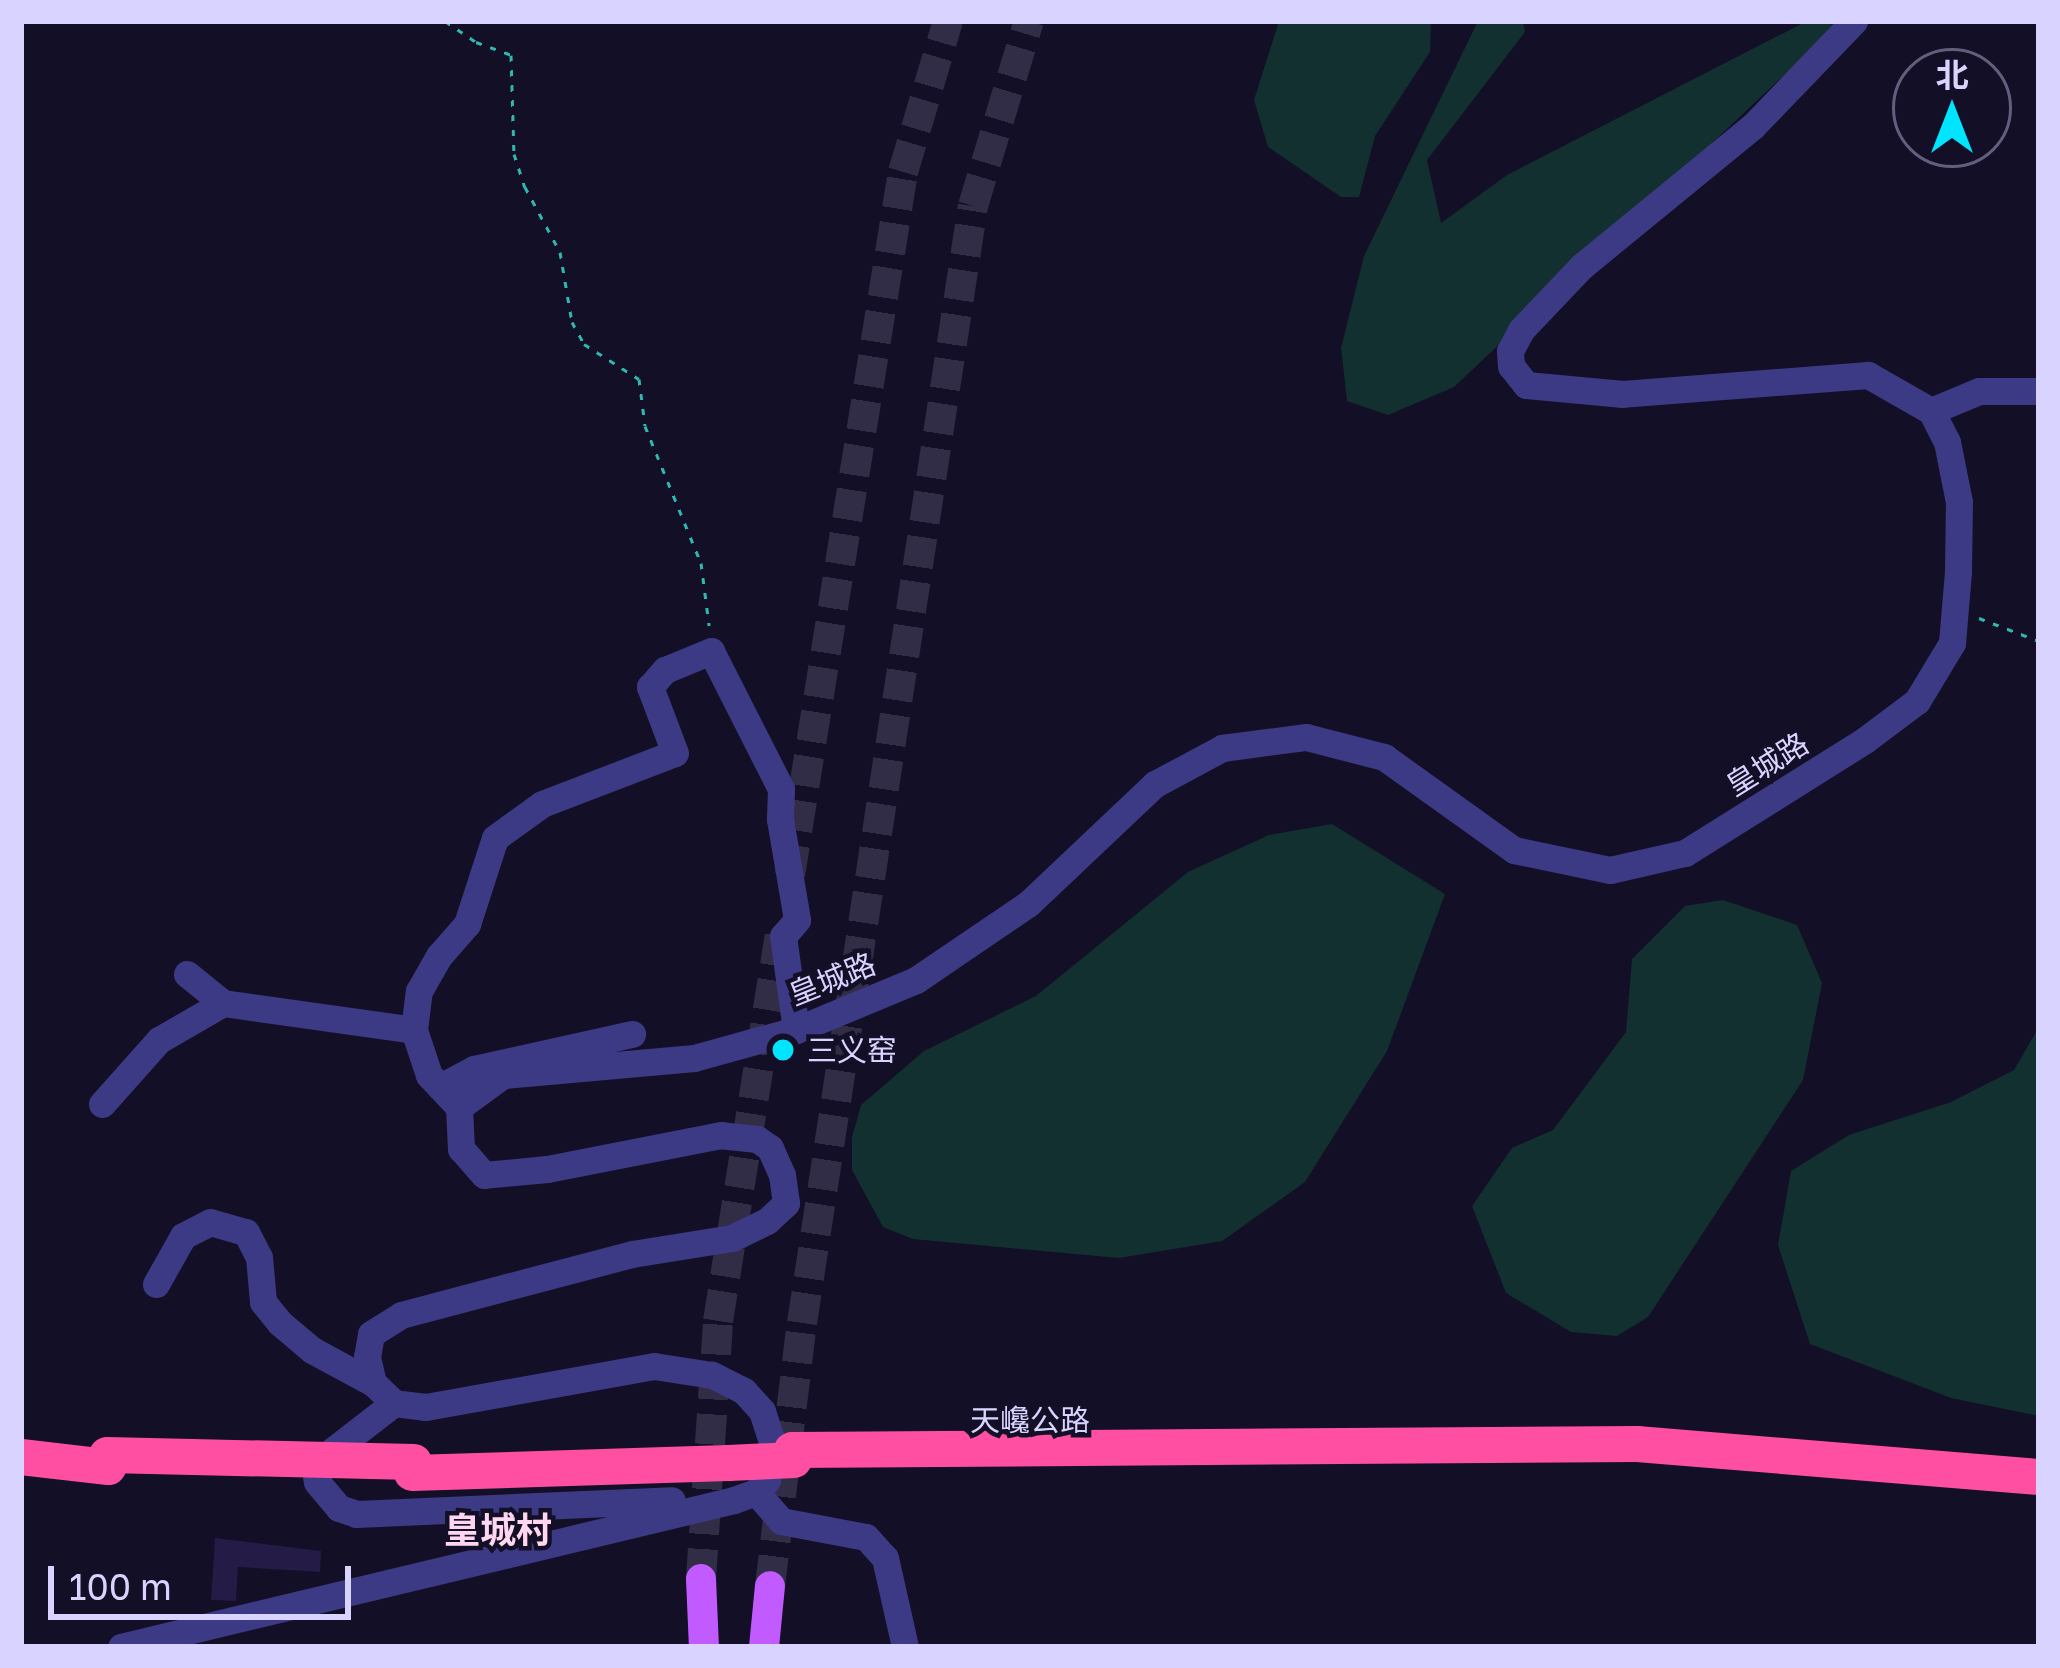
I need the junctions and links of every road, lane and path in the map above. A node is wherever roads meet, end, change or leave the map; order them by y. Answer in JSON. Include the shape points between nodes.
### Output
{"nodes":[{"id":1,"x":445,"y":21,"type":"edge"},
{"id":2,"x":1854,"y":21,"type":"edge"},
{"id":3,"x":2039,"y":391,"type":"edge"},
{"id":4,"x":1931,"y":411,"type":"junction"},
{"id":5,"x":1955,"y":609,"type":"junction"},
{"id":6,"x":2039,"y":640,"type":"edge"},
{"id":7,"x":711,"y":650,"type":"junction"},
{"id":8,"x":187,"y":974,"type":"dead end"},
{"id":9,"x":223,"y":1003,"type":"junction"},
{"id":10,"x":414,"y":1030,"type":"junction"},
{"id":11,"x":796,"y":1030,"type":"junction"},
{"id":12,"x":632,"y":1034,"type":"dead end"},
{"id":13,"x":450,"y":1097,"type":"junction"},
{"id":14,"x":102,"y":1104,"type":"dead end"},
{"id":15,"x":156,"y":1284,"type":"dead end"},
{"id":16,"x":383,"y":1393,"type":"junction"},
{"id":17,"x":21,"y":1446,"type":"edge"},
{"id":18,"x":793,"y":1455,"type":"junction"},
{"id":19,"x":21,"y":1457,"type":"edge"},
{"id":20,"x":107,"y":1461,"type":"junction"},
{"id":21,"x":2039,"y":1477,"type":"edge"},
{"id":22,"x":756,"y":1492,"type":"junction"},
{"id":23,"x":2039,"y":1492,"type":"edge"},
{"id":24,"x":692,"y":1508,"type":"junction"},
{"id":25,"x":701,"y":1580,"type":"tunnel mouth"},
{"id":26,"x":770,"y":1586,"type":"tunnel mouth"},
{"id":27,"x":121,"y":1647,"type":"edge"},
{"id":28,"x":704,"y":1647,"type":"edge"},
{"id":29,"x":764,"y":1647,"type":"edge"},
{"id":30,"x":905,"y":1647,"type":"edge"}],
"edges":[{"from":1,"to":7,"type":"path","via":[[511,55],[514,154],[525,187],[560,252],[572,322],[584,344],[639,379],[645,426],[701,563]]},
{"from":2,"to":4,"type":"street","via":[[1753,126],[1582,266],[1521,330],[1511,366],[1526,385],[1622,394],[1868,375]]},
{"from":3,"to":4,"type":"street","via":[[1979,391]]},
{"from":4,"to":5,"type":"street","name":"皇城路","via":[[1947,442],[1959,502]]},
{"from":5,"to":6,"type":"path"},
{"from":5,"to":11,"type":"street","name":"皇城路","via":[[1952,643],[1917,701],[1685,853],[1610,870],[1514,850],[1384,757],[1306,736],[1222,748],[1155,784],[1028,904],[916,980]]},
{"from":7,"to":10,"type":"street","via":[[664,670],[650,687],[675,753],[542,804],[495,838],[467,924],[418,991]]},
{"from":7,"to":11,"type":"street","via":[[781,789],[797,920],[784,936]]},
{"from":8,"to":9,"type":"street"},
{"from":9,"to":10,"type":"street"},
{"from":9,"to":14,"type":"street","via":[[159,1040]]},
{"from":10,"to":13,"type":"street","via":[[429,1075]]},
{"from":11,"to":13,"type":"street","name":"皇城路","via":[[694,1058],[502,1075]]},
{"from":12,"to":13,"type":"street","via":[[474,1069]]},
{"from":13,"to":16,"type":"street","via":[[461,1149],[484,1175],[721,1135],[770,1148],[786,1203],[732,1238],[632,1255],[401,1315],[371,1334],[367,1357]]},
{"from":15,"to":16,"type":"street","via":[[183,1236],[210,1222],[246,1232],[259,1257],[263,1302],[280,1324]]},
{"from":16,"to":22,"type":"street","via":[[426,1407],[653,1366],[712,1376],[744,1391],[762,1411],[774,1448]]},
{"from":16,"to":24,"type":"street","via":[[314,1465],[339,1508],[356,1514],[672,1500]]},
{"from":17,"to":20,"type":"highway","name":"天巉公路"},
{"from":18,"to":20,"type":"highway","name":"天巉公路","via":[[413,1468]]},
{"from":18,"to":21,"type":"highway","name":"天巉公路","via":[[1637,1444]]},
{"from":18,"to":23,"type":"highway","name":"天巉公路","via":[[1636,1456]]},
{"from":19,"to":20,"type":"highway","name":"天巉公路"},
{"from":22,"to":24,"type":"street"},
{"from":22,"to":30,"type":"street","via":[[781,1521],[866,1537],[885,1558]]},
{"from":24,"to":27,"type":"street"},
{"from":25,"to":28,"type":"main road"},
{"from":26,"to":29,"type":"main road"}]}
